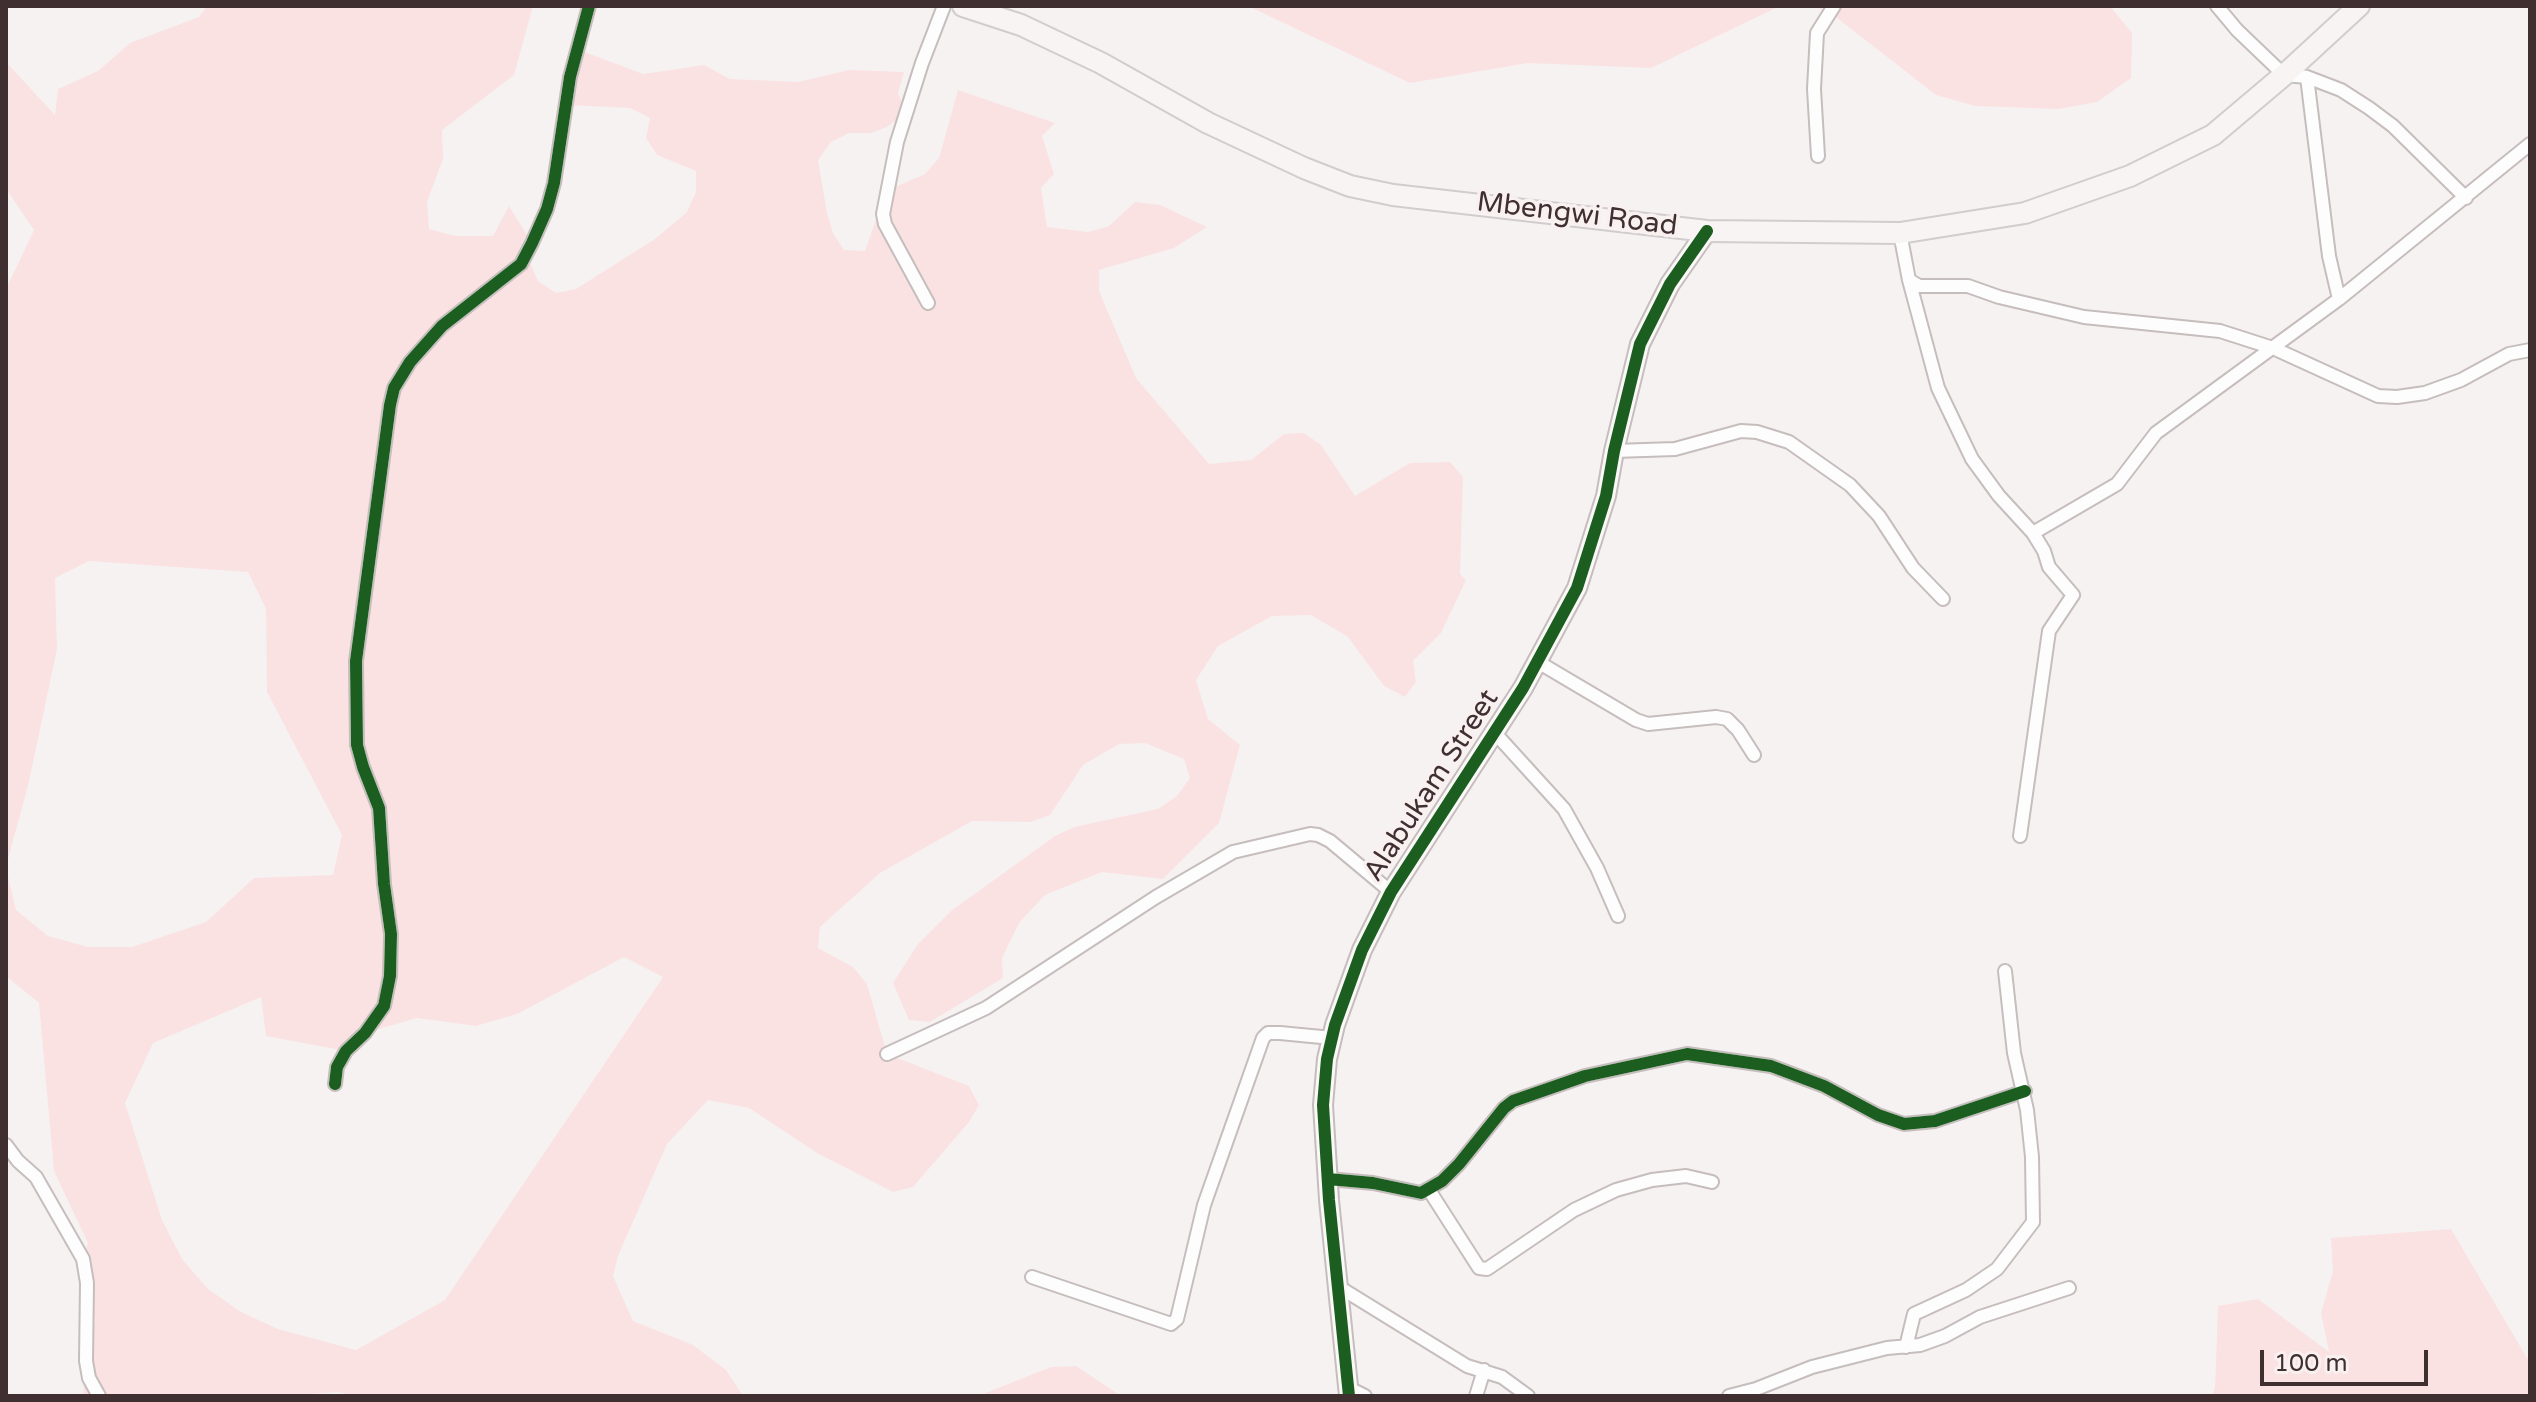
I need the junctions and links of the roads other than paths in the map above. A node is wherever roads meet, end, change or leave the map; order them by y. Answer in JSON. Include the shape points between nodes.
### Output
{"nodes":[{"id":1,"x":589,"y":6,"type":"edge"},
{"id":2,"x":944,"y":6,"type":"edge"},
{"id":3,"x":963,"y":6,"type":"edge"},
{"id":4,"x":1834,"y":6,"type":"edge"},
{"id":5,"x":2217,"y":6,"type":"edge"},
{"id":6,"x":2359,"y":6,"type":"edge"},
{"id":7,"x":2284,"y":75,"type":"junction"},
{"id":8,"x":2307,"y":77,"type":"junction"},
{"id":9,"x":2530,"y":144,"type":"edge"},
{"id":10,"x":1818,"y":156,"type":"dead end"},
{"id":11,"x":2466,"y":198,"type":"junction"},
{"id":12,"x":1707,"y":231,"type":"junction"},
{"id":13,"x":1900,"y":233,"type":"junction"},
{"id":14,"x":1909,"y":280,"type":"junction"},
{"id":15,"x":2339,"y":299,"type":"junction"},
{"id":16,"x":928,"y":303,"type":"dead end"},
{"id":17,"x":2273,"y":348,"type":"junction"},
{"id":18,"x":2530,"y":350,"type":"edge"},
{"id":19,"x":1614,"y":451,"type":"junction"},
{"id":20,"x":2033,"y":533,"type":"junction"},
{"id":21,"x":1943,"y":599,"type":"dead end"},
{"id":22,"x":1538,"y":662,"type":"junction"},
{"id":23,"x":1494,"y":732,"type":"junction"},
{"id":24,"x":1754,"y":755,"type":"dead end"},
{"id":25,"x":2020,"y":836,"type":"dead end"},
{"id":26,"x":1391,"y":892,"type":"junction"},
{"id":27,"x":1618,"y":916,"type":"dead end"},
{"id":28,"x":2005,"y":971,"type":"dead end"},
{"id":29,"x":1332,"y":1038,"type":"junction"},
{"id":30,"x":887,"y":1054,"type":"dead end"},
{"id":31,"x":335,"y":1084,"type":"dead end"},
{"id":32,"x":2025,"y":1091,"type":"junction"},
{"id":33,"x":6,"y":1145,"type":"edge"},
{"id":34,"x":1328,"y":1179,"type":"junction"},
{"id":35,"x":1712,"y":1182,"type":"dead end"},
{"id":36,"x":1429,"y":1190,"type":"junction"},
{"id":37,"x":1032,"y":1277,"type":"dead end"},
{"id":38,"x":1339,"y":1287,"type":"junction"},
{"id":39,"x":2069,"y":1288,"type":"dead end"},
{"id":40,"x":1906,"y":1347,"type":"junction"},
{"id":41,"x":1484,"y":1370,"type":"junction"},
{"id":42,"x":1354,"y":1393,"type":"edge"},
{"id":43,"x":99,"y":1396,"type":"edge"},
{"id":44,"x":1476,"y":1396,"type":"edge"},
{"id":45,"x":1528,"y":1396,"type":"edge"},
{"id":46,"x":1729,"y":1396,"type":"edge"}],
"edges":[{"from":1,"to":31,"type":"street","via":[[570,77],[554,183],[532,243],[521,264],[442,326],[394,388],[356,661],[357,745],[379,808],[390,976],[384,1006],[346,1051]]},
{"from":2,"to":16,"type":"street","via":[[897,142],[883,214]]},
{"from":3,"to":12,"type":"main road","name":"Mbengwi Road","via":[[1021,25],[1208,123],[1350,186]]},
{"from":4,"to":10,"type":"street","via":[[1817,33]]},
{"from":5,"to":7,"type":"street"},
{"from":6,"to":7,"type":"main road","name":"Mbengwi Road"},
{"from":7,"to":8,"type":"street"},
{"from":7,"to":13,"type":"main road","name":"Mbengwi Road","via":[[2213,135],[2130,176],[2025,213]]},
{"from":8,"to":11,"type":"street","via":[[2341,90],[2393,126]]},
{"from":8,"to":15,"type":"street"},
{"from":9,"to":11,"type":"street"},
{"from":11,"to":15,"type":"street"},
{"from":12,"to":13,"type":"main road","name":"Mbengwi Road"},
{"from":12,"to":19,"type":"street","name":"Alabukam Street","via":[[1670,284],[1640,344]]},
{"from":13,"to":14,"type":"street"},
{"from":14,"to":17,"type":"street","via":[[1929,288],[1968,286],[2084,317],[2220,331]]},
{"from":14,"to":20,"type":"street","via":[[1938,388],[1972,459]]},
{"from":15,"to":17,"type":"street"},
{"from":17,"to":18,"type":"street","via":[[2378,396],[2397,397],[2449,385],[2509,354]]},
{"from":17,"to":20,"type":"street","via":[[2156,433],[2117,484]]},
{"from":19,"to":21,"type":"street","via":[[1675,449],[1741,431],[1789,442],[1850,485]]},
{"from":19,"to":22,"type":"street","name":"Alabukam Street","via":[[1588,560]]},
{"from":20,"to":25,"type":"street","via":[[2049,567],[2073,595],[2049,631]]},
{"from":22,"to":23,"type":"street","name":"Alabukam Street"},
{"from":22,"to":24,"type":"street","via":[[1648,724],[1727,719]]},
{"from":23,"to":26,"type":"street","name":"Alabukam Street"},
{"from":23,"to":27,"type":"street","via":[[1564,809]]},
{"from":26,"to":29,"type":"street","name":"Alabukam Street","via":[[1362,950]]},
{"from":26,"to":30,"type":"street","via":[[1318,835],[1233,852],[986,1008]]},
{"from":28,"to":32,"type":"street","via":[[2014,1053]]},
{"from":29,"to":34,"type":"street","name":"Alabukam Street","via":[[1323,1105]]},
{"from":29,"to":37,"type":"street","via":[[1280,1033],[1263,1038],[1204,1205],[1177,1319],[1171,1324]]},
{"from":32,"to":36,"type":"street","via":[[1935,1121],[1904,1124],[1771,1066],[1687,1054],[1585,1076],[1513,1101]]},
{"from":32,"to":40,"type":"street","via":[[2033,1222],[1997,1269],[1914,1314]]},
{"from":33,"to":43,"type":"street","via":[[36,1177],[83,1259],[86,1361]]},
{"from":34,"to":36,"type":"street"},
{"from":34,"to":38,"type":"street","name":"Alabukam Street"},
{"from":35,"to":36,"type":"street","via":[[1686,1176],[1616,1190],[1574,1210],[1487,1269],[1479,1268]]},
{"from":38,"to":41,"type":"street","via":[[1467,1366]]},
{"from":38,"to":42,"type":"street","name":"Alabukam Street"},
{"from":39,"to":40,"type":"street"},
{"from":40,"to":46,"type":"street","via":[[1812,1367]]},
{"from":41,"to":44,"type":"street"},
{"from":41,"to":45,"type":"street"}]}
